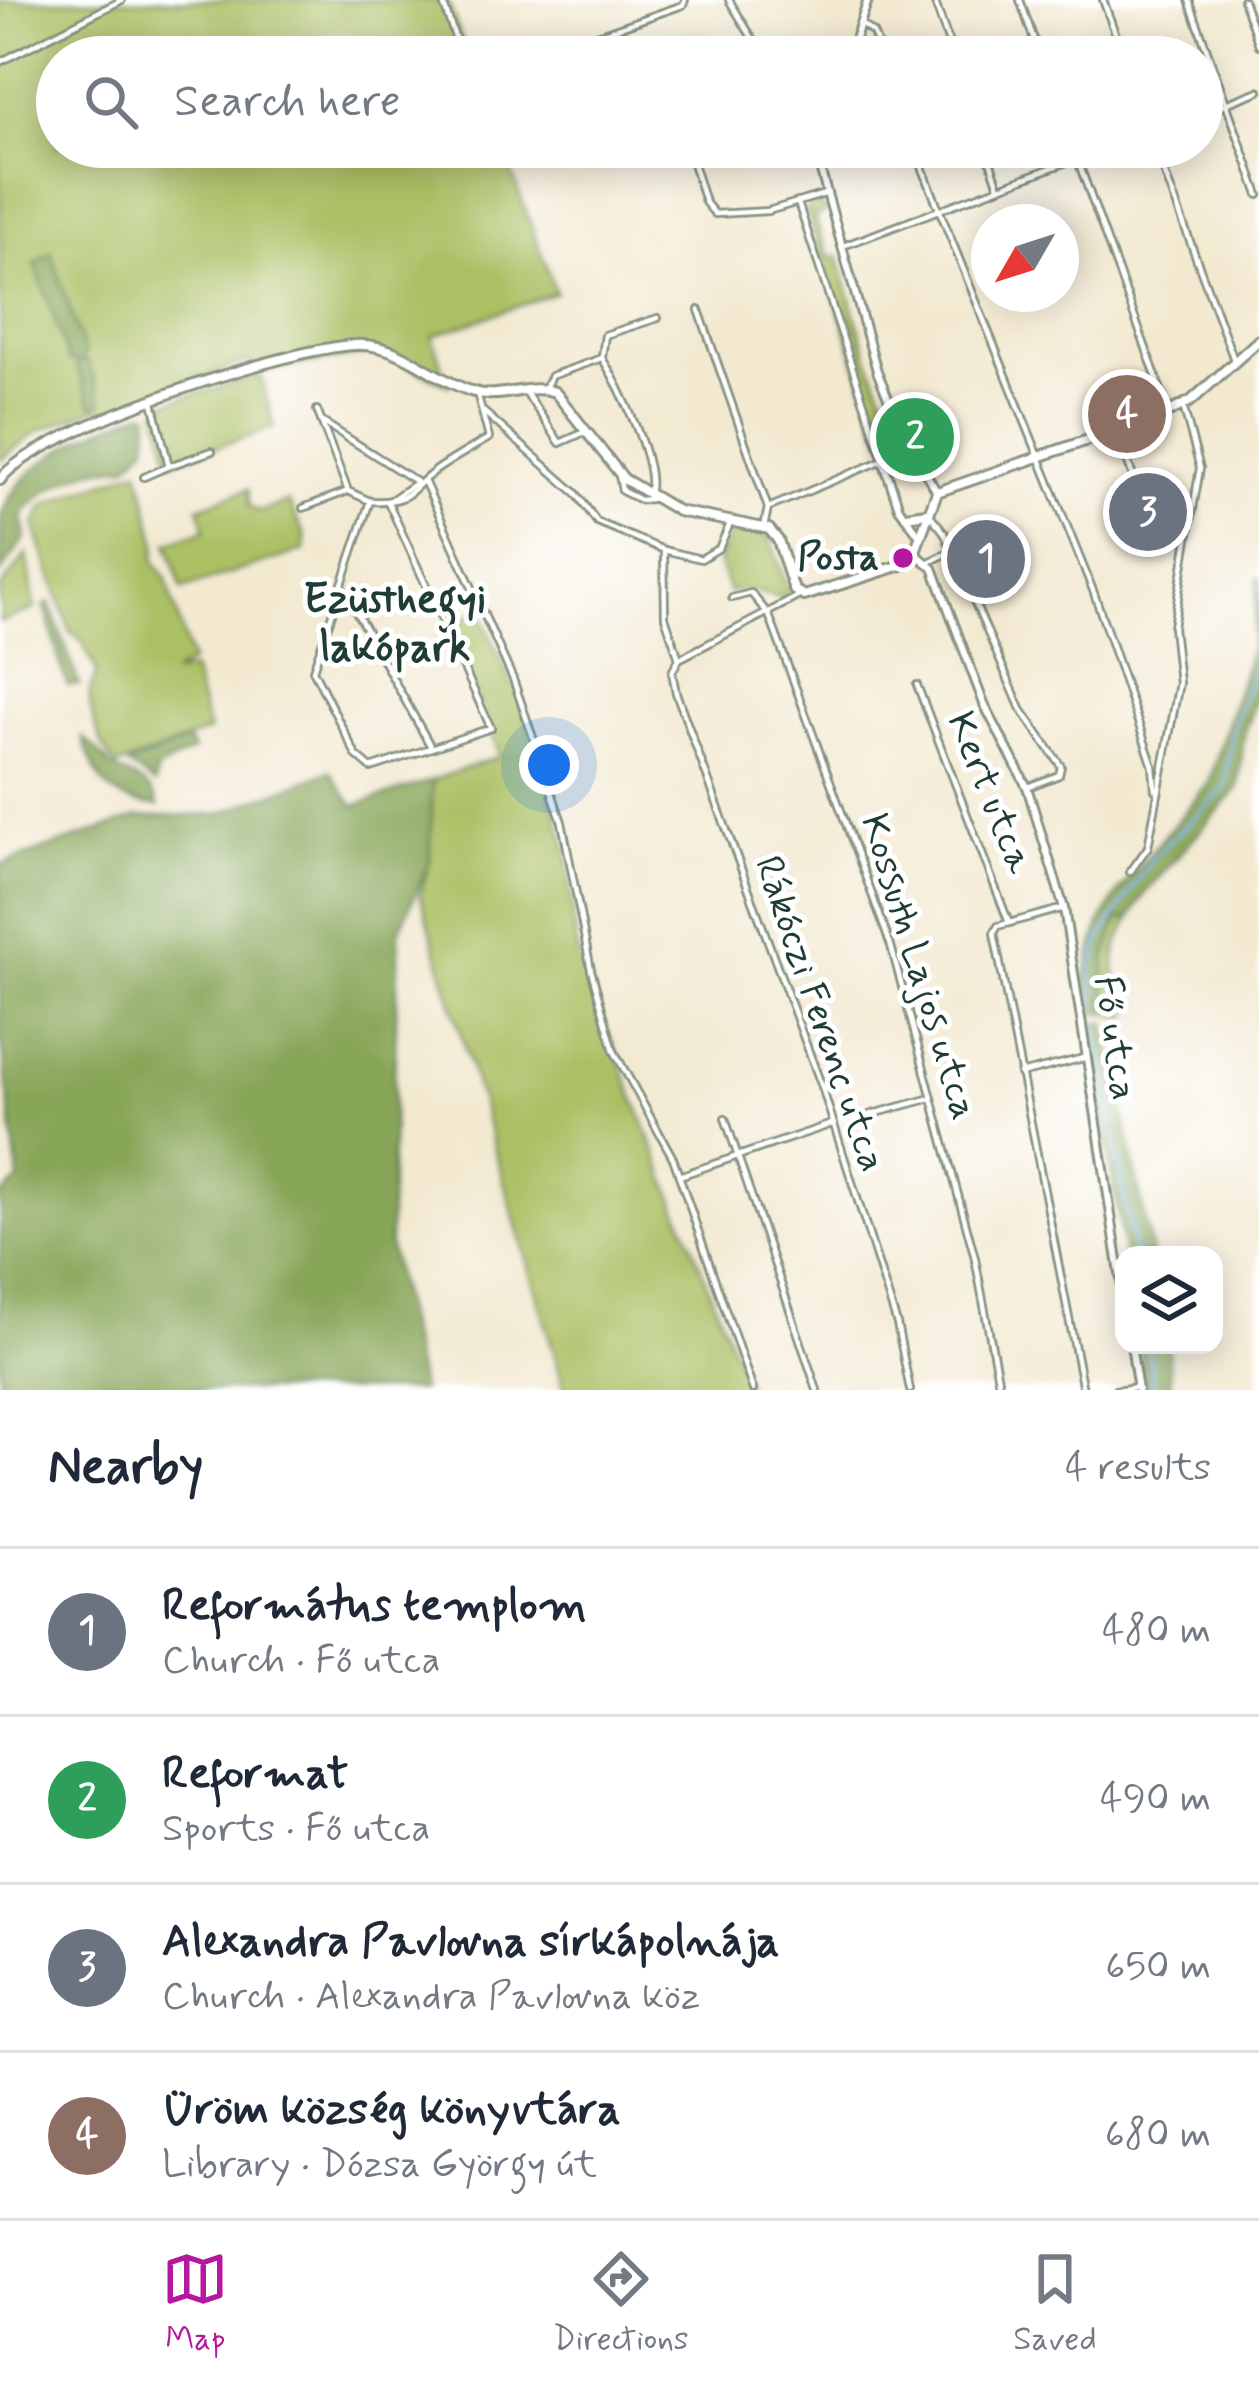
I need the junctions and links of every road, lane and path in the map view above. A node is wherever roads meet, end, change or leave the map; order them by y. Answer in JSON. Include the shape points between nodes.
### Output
{"nodes":[{"id":1,"x":122,"y":0,"type":"edge"},
{"id":2,"x":442,"y":0,"type":"edge"},
{"id":3,"x":685,"y":0,"type":"edge"},
{"id":4,"x":729,"y":0,"type":"edge"},
{"id":5,"x":868,"y":0,"type":"edge"},
{"id":6,"x":934,"y":0,"type":"edge"},
{"id":7,"x":1020,"y":0,"type":"edge"},
{"id":8,"x":1103,"y":0,"type":"edge"},
{"id":9,"x":1189,"y":0,"type":"edge"},
{"id":10,"x":1244,"y":0,"type":"edge"},
{"id":11,"x":862,"y":25,"type":"junction"},
{"id":12,"x":51,"y":36,"type":"edge"},
{"id":13,"x":455,"y":36,"type":"edge"},
{"id":14,"x":590,"y":36,"type":"edge"},
{"id":15,"x":751,"y":36,"type":"edge"},
{"id":16,"x":858,"y":36,"type":"edge"},
{"id":17,"x":874,"y":36,"type":"edge"},
{"id":18,"x":947,"y":36,"type":"edge"},
{"id":19,"x":1033,"y":36,"type":"edge"},
{"id":20,"x":1116,"y":36,"type":"edge"},
{"id":21,"x":1202,"y":36,"type":"edge"},
{"id":22,"x":36,"y":44,"type":"edge"},
{"id":23,"x":1259,"y":45,"type":"edge"},
{"id":24,"x":0,"y":62,"type":"edge"},
{"id":25,"x":1259,"y":91,"type":"edge"},
{"id":26,"x":1223,"y":96,"type":"edge"},
{"id":27,"x":1226,"y":104,"type":"junction"},
{"id":28,"x":1223,"y":105,"type":"edge"},
{"id":29,"x":694,"y":168,"type":"edge"},
{"id":30,"x":819,"y":168,"type":"edge"},
{"id":31,"x":921,"y":168,"type":"edge"},
{"id":32,"x":993,"y":168,"type":"edge"},
{"id":33,"x":1050,"y":168,"type":"edge"},
{"id":34,"x":1081,"y":168,"type":"edge"},
{"id":35,"x":1163,"y":168,"type":"edge"},
{"id":36,"x":999,"y":187,"type":"junction"},
{"id":37,"x":825,"y":194,"type":"junction"},
{"id":38,"x":1259,"y":195,"type":"edge"},
{"id":39,"x":798,"y":202,"type":"junction"},
{"id":40,"x":936,"y":209,"type":"junction"},
{"id":41,"x":840,"y":247,"type":"junction"},
{"id":42,"x":699,"y":310,"type":"dead end"},
{"id":43,"x":658,"y":318,"type":"dead end"},
{"id":44,"x":1259,"y":340,"type":"edge"},
{"id":45,"x":602,"y":358,"type":"junction"},
{"id":46,"x":1234,"y":360,"type":"junction"},
{"id":47,"x":545,"y":388,"type":"junction"},
{"id":48,"x":524,"y":390,"type":"junction"},
{"id":49,"x":476,"y":393,"type":"junction"},
{"id":50,"x":153,"y":402,"type":"junction"},
{"id":51,"x":1183,"y":406,"type":"junction"},
{"id":52,"x":317,"y":410,"type":"dead end"},
{"id":53,"x":484,"y":412,"type":"junction"},
{"id":54,"x":1169,"y":412,"type":"junction"},
{"id":55,"x":320,"y":421,"type":"junction"},
{"id":56,"x":1116,"y":429,"type":"junction"},
{"id":57,"x":587,"y":431,"type":"junction"},
{"id":58,"x":909,"y":446,"type":"junction"},
{"id":59,"x":212,"y":451,"type":"dead end"},
{"id":60,"x":1038,"y":454,"type":"junction"},
{"id":61,"x":884,"y":460,"type":"junction"},
{"id":62,"x":169,"y":466,"type":"junction"},
{"id":63,"x":144,"y":477,"type":"dead end"},
{"id":64,"x":0,"y":480,"type":"edge"},
{"id":65,"x":421,"y":483,"type":"junction"},
{"id":66,"x":1138,"y":490,"type":"dead end"},
{"id":67,"x":348,"y":491,"type":"junction"},
{"id":68,"x":937,"y":492,"type":"junction"},
{"id":69,"x":651,"y":495,"type":"junction"},
{"id":70,"x":370,"y":501,"type":"junction"},
{"id":71,"x":388,"y":502,"type":"junction"},
{"id":72,"x":303,"y":508,"type":"dead end"},
{"id":73,"x":768,"y":508,"type":"junction"},
{"id":74,"x":926,"y":514,"type":"junction"},
{"id":75,"x":906,"y":517,"type":"junction"},
{"id":76,"x":730,"y":520,"type":"junction"},
{"id":77,"x":764,"y":527,"type":"junction"},
{"id":78,"x":919,"y":535,"type":"junction"},
{"id":79,"x":664,"y":550,"type":"junction"},
{"id":80,"x":952,"y":551,"type":"junction"},
{"id":81,"x":916,"y":553,"type":"junction"},
{"id":82,"x":929,"y":562,"type":"junction"},
{"id":83,"x":344,"y":589,"type":"junction"},
{"id":84,"x":800,"y":596,"type":"junction"},
{"id":85,"x":732,"y":598,"type":"dead end"},
{"id":86,"x":770,"y":615,"type":"junction"},
{"id":87,"x":680,"y":659,"type":"junction"},
{"id":88,"x":917,"y":685,"type":"dead end"},
{"id":89,"x":431,"y":747,"type":"junction"},
{"id":90,"x":1027,"y":788,"type":"junction"},
{"id":91,"x":1156,"y":790,"type":"junction"},
{"id":92,"x":1130,"y":872,"type":"dead end"},
{"id":93,"x":1064,"y":908,"type":"junction"},
{"id":94,"x":1010,"y":923,"type":"junction"},
{"id":95,"x":1084,"y":1058,"type":"junction"},
{"id":96,"x":1020,"y":1074,"type":"junction"},
{"id":97,"x":930,"y":1099,"type":"junction"},
{"id":98,"x":725,"y":1118,"type":"dead end"},
{"id":99,"x":858,"y":1118,"type":"dead end"},
{"id":100,"x":832,"y":1124,"type":"junction"},
{"id":101,"x":738,"y":1155,"type":"junction"},
{"id":102,"x":679,"y":1176,"type":"junction"},
{"id":103,"x":1115,"y":1246,"type":"edge"},
{"id":104,"x":1132,"y":1354,"type":"edge"},
{"id":105,"x":1138,"y":1388,"type":"edge"},
{"id":106,"x":753,"y":1390,"type":"edge"},
{"id":107,"x":817,"y":1390,"type":"edge"},
{"id":108,"x":910,"y":1390,"type":"edge"},
{"id":109,"x":1000,"y":1390,"type":"edge"},
{"id":110,"x":1083,"y":1390,"type":"edge"},
{"id":111,"x":1115,"y":1390,"type":"edge"}],
"edges":[{"from":1,"to":12,"type":"street"},
{"from":2,"to":13,"type":"street"},
{"from":3,"to":14,"type":"street"},
{"from":4,"to":15,"type":"street"},
{"from":5,"to":11,"type":"street"},
{"from":6,"to":18,"type":"street"},
{"from":7,"to":19,"type":"street"},
{"from":8,"to":20,"type":"street"},
{"from":9,"to":21,"type":"street"},
{"from":10,"to":23,"type":"street"},
{"from":11,"to":16,"type":"street"},
{"from":11,"to":17,"type":"street"},
{"from":22,"to":24,"type":"street"},
{"from":25,"to":27,"type":"street"},
{"from":26,"to":27,"type":"street"},
{"from":27,"to":28,"type":"street"},
{"from":27,"to":38,"type":"street"},
{"from":29,"to":39,"type":"street","via":[[715,214]]},
{"from":30,"to":37,"type":"street"},
{"from":31,"to":40,"type":"street"},
{"from":32,"to":36,"type":"street"},
{"from":33,"to":36,"type":"street"},
{"from":34,"to":54,"type":"street"},
{"from":35,"to":46,"type":"street"},
{"from":36,"to":40,"type":"street"},
{"from":37,"to":39,"type":"street"},
{"from":37,"to":41,"type":"street"},
{"from":39,"to":61,"type":"street"},
{"from":40,"to":41,"type":"street"},
{"from":40,"to":60,"type":"street"},
{"from":41,"to":58,"type":"street"},
{"from":42,"to":73,"type":"street"},
{"from":43,"to":45,"type":"street","via":[[604,335]]},
{"from":44,"to":46,"type":"main road"},
{"from":45,"to":47,"type":"street","via":[[551,376]]},
{"from":45,"to":69,"type":"street","via":[[636,429]]},
{"from":46,"to":51,"type":"main road"},
{"from":47,"to":48,"type":"main road"},
{"from":47,"to":57,"type":"main road"},
{"from":48,"to":49,"type":"main road"},
{"from":48,"to":57,"type":"street","via":[[560,443]]},
{"from":49,"to":50,"type":"main road","via":[[360,345],[251,365]]},
{"from":49,"to":53,"type":"street"},
{"from":50,"to":62,"type":"street"},
{"from":50,"to":64,"type":"main road","via":[[22,458]]},
{"from":51,"to":54,"type":"main road"},
{"from":51,"to":91,"type":"street","via":[[1200,468],[1174,628],[1179,683]]},
{"from":52,"to":55,"type":"street"},
{"from":53,"to":65,"type":"street","via":[[489,438]]},
{"from":53,"to":79,"type":"street","via":[[576,493],[597,523]]},
{"from":54,"to":56,"type":"main road"},
{"from":55,"to":65,"type":"street"},
{"from":55,"to":67,"type":"street"},
{"from":56,"to":60,"type":"main road"},
{"from":56,"to":66,"type":"street"},
{"from":57,"to":69,"type":"main road","via":[[619,476]]},
{"from":58,"to":61,"type":"street"},
{"from":58,"to":68,"type":"street"},
{"from":59,"to":62,"type":"street"},
{"from":60,"to":68,"type":"main road"},
{"from":60,"to":91,"type":"street","via":[[1094,593]]},
{"from":61,"to":73,"type":"street"},
{"from":61,"to":75,"type":"street"},
{"from":62,"to":63,"type":"street"},
{"from":65,"to":71,"type":"street"},
{"from":65,"to":102,"type":"street","via":[[521,702],[562,822],[614,1051]]},
{"from":67,"to":70,"type":"street"},
{"from":67,"to":72,"type":"street"},
{"from":68,"to":74,"type":"main road"},
{"from":69,"to":76,"type":"main road","via":[[678,511]]},
{"from":70,"to":71,"type":"street"},
{"from":70,"to":83,"type":"street"},
{"from":71,"to":89,"type":"street","via":[[491,728]]},
{"from":73,"to":77,"type":"street"},
{"from":74,"to":75,"type":"main road"},
{"from":74,"to":78,"type":"main road"},
{"from":74,"to":80,"type":"street"},
{"from":75,"to":78,"type":"street"},
{"from":76,"to":77,"type":"main road"},
{"from":76,"to":79,"type":"street","via":[[709,557]]},
{"from":77,"to":84,"type":"main road","via":[[778,540]]},
{"from":78,"to":81,"type":"main road"},
{"from":79,"to":87,"type":"street","name":"Rákóczi Ferenc utca","via":[[664,617]]},
{"from":80,"to":82,"type":"street"},
{"from":80,"to":90,"type":"street","via":[[1021,709],[1061,766],[1059,775]]},
{"from":81,"to":82,"type":"street"},
{"from":81,"to":84,"type":"main road","via":[[905,565]]},
{"from":82,"to":90,"type":"street","name":"Fő utca","via":[[984,704]]},
{"from":83,"to":89,"type":"street"},
{"from":83,"to":89,"type":"street","via":[[313,670],[356,754],[371,769]]},
{"from":84,"to":86,"type":"street"},
{"from":85,"to":86,"type":"street","via":[[751,593]]},
{"from":86,"to":87,"type":"street"},
{"from":86,"to":97,"type":"street","name":"Kossuth Lajos utca","via":[[891,946]]},
{"from":87,"to":100,"type":"street","name":"Rákóczi Ferenc utca","via":[[672,671],[676,693]]},
{"from":88,"to":94,"type":"street","name":"Kert utca"},
{"from":90,"to":93,"type":"street","name":"Fő utca"},
{"from":91,"to":92,"type":"street","via":[[1148,847]]},
{"from":93,"to":94,"type":"street","name":"Kert utca"},
{"from":93,"to":95,"type":"street","name":"Fő utca"},
{"from":94,"to":96,"type":"street","name":"Kert utca","via":[[994,933]]},
{"from":95,"to":96,"type":"street"},
{"from":95,"to":103,"type":"street","name":"Fő utca"},
{"from":96,"to":110,"type":"street","name":"Kert utca"},
{"from":97,"to":99,"type":"street"},
{"from":97,"to":109,"type":"street","name":"Kossuth Lajos utca","via":[[975,1258]]},
{"from":98,"to":101,"type":"street"},
{"from":100,"to":101,"type":"street"},
{"from":100,"to":108,"type":"street","name":"Rákóczi Ferenc utca","via":[[897,1324]]},
{"from":101,"to":102,"type":"street"},
{"from":101,"to":107,"type":"street"},
{"from":102,"to":106,"type":"street"},
{"from":104,"to":105,"type":"street"},
{"from":105,"to":111,"type":"street"}]}
